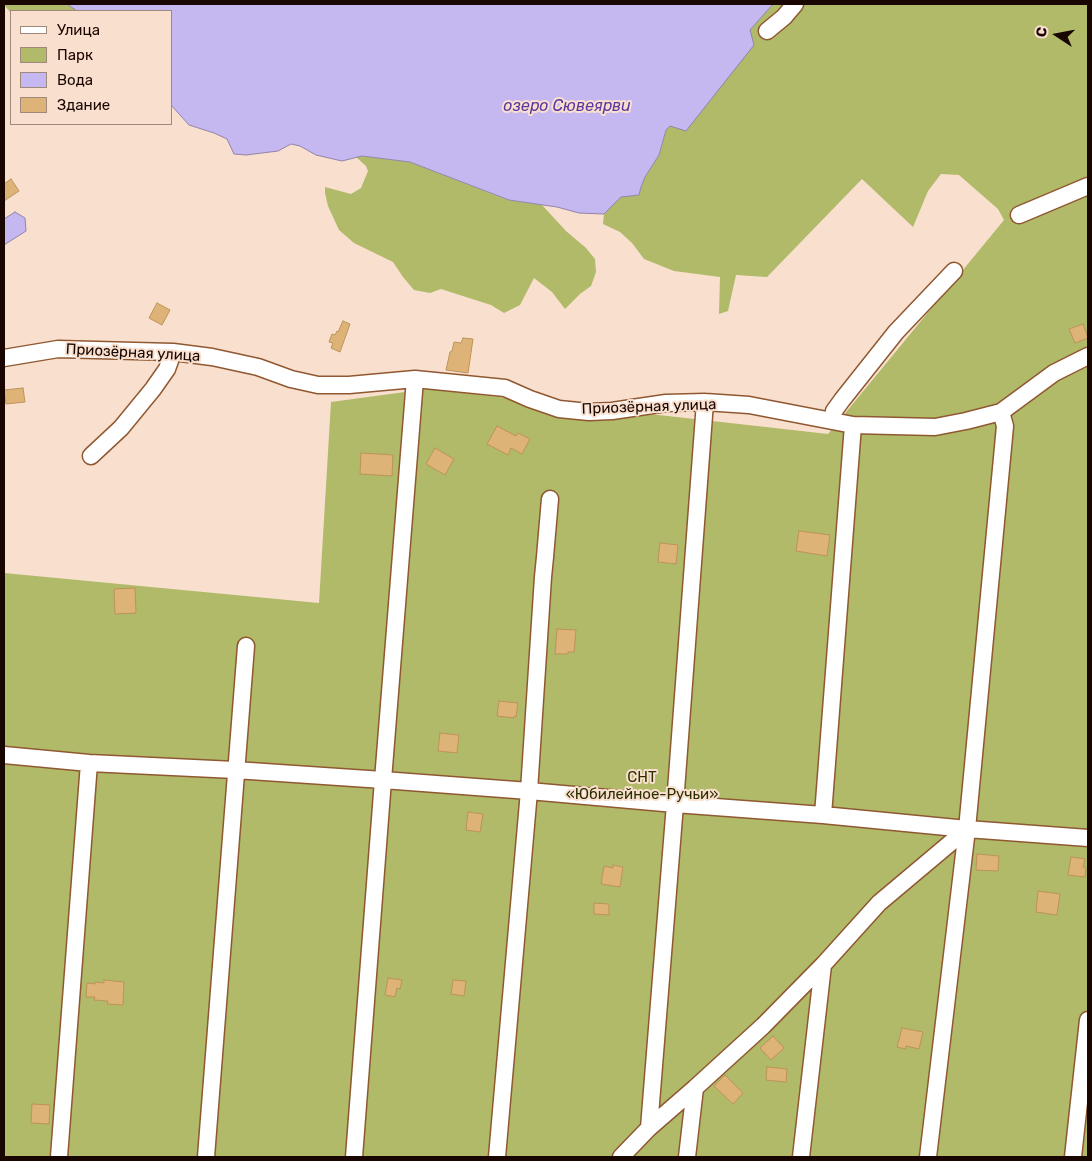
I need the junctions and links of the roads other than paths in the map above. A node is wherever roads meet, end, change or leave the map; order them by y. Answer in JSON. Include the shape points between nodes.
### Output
{"nodes":[{"id":1,"x":795,"y":4,"type":"edge"},
{"id":2,"x":767,"y":31,"type":"dead end"},
{"id":3,"x":1088,"y":186,"type":"edge"},
{"id":4,"x":1019,"y":215,"type":"dead end"},
{"id":5,"x":954,"y":271,"type":"dead end"},
{"id":6,"x":173,"y":352,"type":"junction"},
{"id":7,"x":1088,"y":356,"type":"edge"},
{"id":8,"x":4,"y":358,"type":"edge"},
{"id":9,"x":416,"y":379,"type":"junction"},
{"id":10,"x":705,"y":402,"type":"junction"},
{"id":11,"x":1001,"y":412,"type":"junction"},
{"id":12,"x":832,"y":421,"type":"junction"},
{"id":13,"x":853,"y":425,"type":"junction"},
{"id":14,"x":91,"y":456,"type":"dead end"},
{"id":15,"x":550,"y":499,"type":"dead end"},
{"id":16,"x":246,"y":646,"type":"dead end"},
{"id":17,"x":4,"y":755,"type":"edge"},
{"id":18,"x":89,"y":763,"type":"junction"},
{"id":19,"x":235,"y":770,"type":"junction"},
{"id":20,"x":383,"y":780,"type":"junction"},
{"id":21,"x":529,"y":791,"type":"junction"},
{"id":22,"x":675,"y":804,"type":"junction"},
{"id":23,"x":823,"y":815,"type":"junction"},
{"id":24,"x":967,"y":830,"type":"junction"},
{"id":25,"x":1088,"y":838,"type":"edge"},
{"id":26,"x":823,"y":965,"type":"junction"},
{"id":27,"x":1088,"y":1020,"type":"edge"},
{"id":28,"x":695,"y":1088,"type":"junction"},
{"id":29,"x":649,"y":1128,"type":"junction"},
{"id":30,"x":59,"y":1157,"type":"edge"},
{"id":31,"x":206,"y":1157,"type":"edge"},
{"id":32,"x":354,"y":1157,"type":"edge"},
{"id":33,"x":497,"y":1157,"type":"edge"},
{"id":34,"x":621,"y":1157,"type":"edge"},
{"id":35,"x":687,"y":1157,"type":"edge"},
{"id":36,"x":801,"y":1157,"type":"edge"},
{"id":37,"x":928,"y":1157,"type":"edge"},
{"id":38,"x":1074,"y":1157,"type":"edge"}],
"edges":[{"from":1,"to":2,"type":"street"},
{"from":3,"to":4,"type":"street"},
{"from":5,"to":12,"type":"street","via":[[890,340],[834,411]]},
{"from":6,"to":8,"type":"street","name":"Приозёрная улица","via":[[58,349]]},
{"from":6,"to":9,"type":"street","name":"Приозёрная улица","via":[[258,367],[318,385]]},
{"from":6,"to":14,"type":"street","via":[[167,369],[153,389],[121,428]]},
{"from":7,"to":11,"type":"street","via":[[1054,373]]},
{"from":9,"to":10,"type":"street","name":"Приозёрная улица","via":[[505,388],[559,408],[589,412]]},
{"from":9,"to":20,"type":"street"},
{"from":10,"to":12,"type":"street","name":"Приозёрная улица","via":[[749,405]]},
{"from":10,"to":22,"type":"street"},
{"from":11,"to":13,"type":"street","name":"Приозёрная улица","via":[[935,427]]},
{"from":11,"to":24,"type":"street","via":[[1005,426]]},
{"from":12,"to":13,"type":"street","name":"Приозёрная улица"},
{"from":13,"to":23,"type":"street"},
{"from":15,"to":21,"type":"street"},
{"from":16,"to":19,"type":"street"},
{"from":17,"to":18,"type":"street"},
{"from":18,"to":19,"type":"street"},
{"from":18,"to":30,"type":"street"},
{"from":19,"to":20,"type":"street"},
{"from":19,"to":31,"type":"street"},
{"from":20,"to":21,"type":"street"},
{"from":20,"to":32,"type":"street"},
{"from":21,"to":22,"type":"street"},
{"from":21,"to":33,"type":"street"},
{"from":22,"to":23,"type":"street"},
{"from":22,"to":29,"type":"street"},
{"from":23,"to":24,"type":"street"},
{"from":24,"to":25,"type":"street"},
{"from":24,"to":26,"type":"street","via":[[879,903]]},
{"from":24,"to":37,"type":"street"},
{"from":26,"to":28,"type":"street"},
{"from":26,"to":36,"type":"street"},
{"from":27,"to":38,"type":"street"},
{"from":28,"to":29,"type":"street"},
{"from":28,"to":35,"type":"street"},
{"from":29,"to":34,"type":"street"}]}
